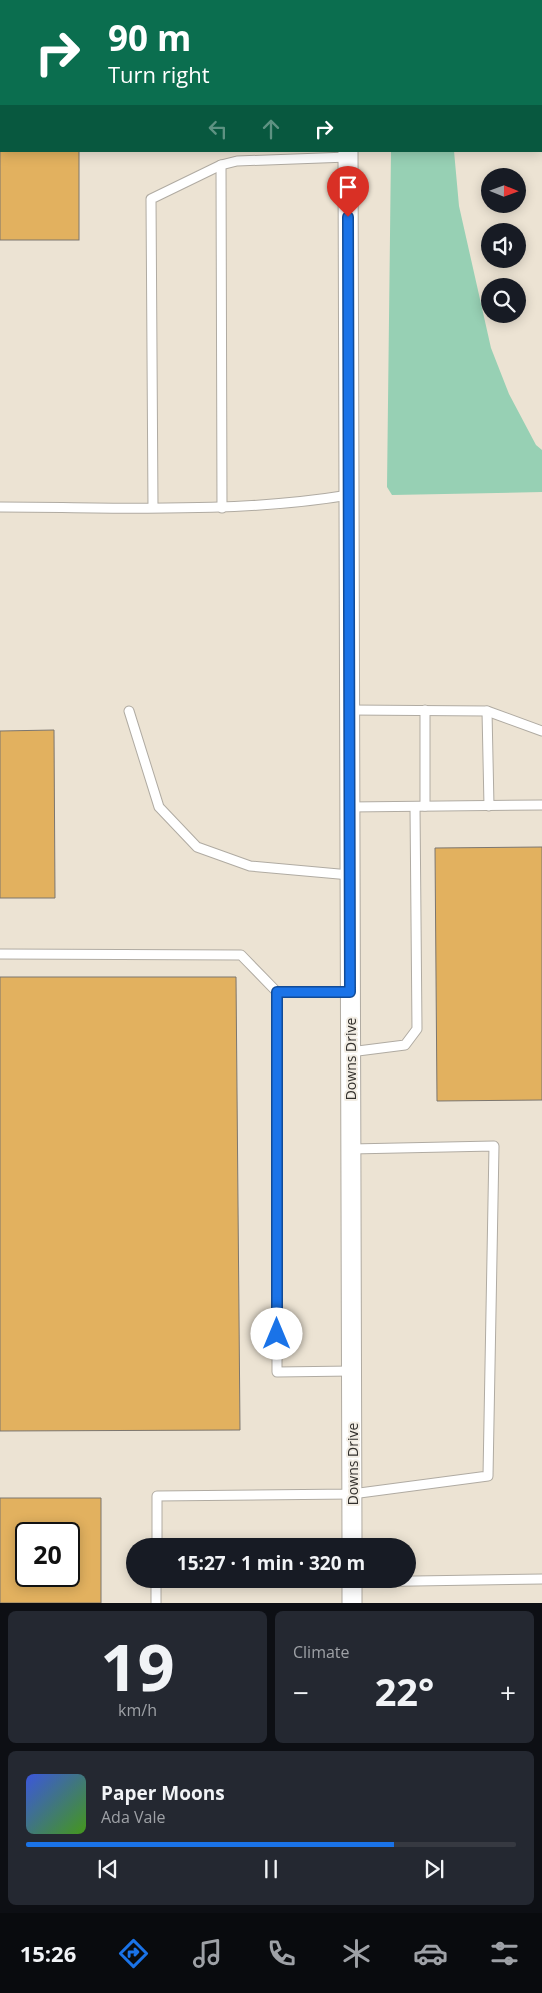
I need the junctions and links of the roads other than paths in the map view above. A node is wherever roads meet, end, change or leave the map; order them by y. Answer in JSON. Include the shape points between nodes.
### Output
{"nodes":[{"id":1,"x":348,"y":154,"type":"edge"},
{"id":2,"x":221,"y":165,"type":"junction"},
{"id":3,"x":349,"y":495,"type":"junction"},
{"id":4,"x":0,"y":507,"type":"edge"},
{"id":5,"x":153,"y":507,"type":"junction"},
{"id":6,"x":222,"y":508,"type":"junction"},
{"id":7,"x":350,"y":710,"type":"junction"},
{"id":8,"x":425,"y":710,"type":"junction"},
{"id":9,"x":129,"y":711,"type":"dead end"},
{"id":10,"x":487,"y":711,"type":"junction"},
{"id":11,"x":542,"y":731,"type":"edge"},
{"id":12,"x":542,"y":805,"type":"edge"},
{"id":13,"x":415,"y":806,"type":"junction"},
{"id":14,"x":425,"y":806,"type":"junction"},
{"id":15,"x":489,"y":806,"type":"junction"},
{"id":16,"x":350,"y":808,"type":"junction"},
{"id":17,"x":350,"y":875,"type":"junction"},
{"id":18,"x":0,"y":954,"type":"edge"},
{"id":19,"x":277,"y":992,"type":"junction"},
{"id":20,"x":350,"y":992,"type":"junction"},
{"id":21,"x":350,"y":1052,"type":"junction"},
{"id":22,"x":351,"y":1149,"type":"junction"},
{"id":23,"x":352,"y":1371,"type":"junction"},
{"id":24,"x":352,"y":1494,"type":"junction"},
{"id":25,"x":157,"y":1538,"type":"edge"},
{"id":26,"x":352,"y":1538,"type":"edge"},
{"id":27,"x":542,"y":1579,"type":"edge"},
{"id":28,"x":416,"y":1580,"type":"edge"},
{"id":29,"x":156,"y":1588,"type":"edge"},
{"id":30,"x":352,"y":1588,"type":"edge"},
{"id":31,"x":156,"y":1603,"type":"edge"},
{"id":32,"x":352,"y":1603,"type":"edge"}],
"edges":[{"from":1,"to":2,"type":"lane","via":[[237,161]]},
{"from":1,"to":3,"type":"street","name":"Downs Drive"},
{"from":2,"to":5,"type":"lane","via":[[151,199]]},
{"from":2,"to":6,"type":"lane"},
{"from":3,"to":6,"type":"lane","via":[[297,504]]},
{"from":3,"to":7,"type":"street","name":"Downs Drive"},
{"from":4,"to":5,"type":"lane"},
{"from":5,"to":6,"type":"lane"},
{"from":7,"to":8,"type":"lane"},
{"from":7,"to":16,"type":"street","name":"Downs Drive"},
{"from":8,"to":10,"type":"lane"},
{"from":8,"to":14,"type":"lane"},
{"from":9,"to":17,"type":"lane","via":[[159,807],[197,847],[250,866]]},
{"from":10,"to":11,"type":"lane"},
{"from":10,"to":15,"type":"lane"},
{"from":12,"to":15,"type":"lane"},
{"from":13,"to":14,"type":"lane"},
{"from":13,"to":16,"type":"lane"},
{"from":13,"to":21,"type":"lane","via":[[417,1029],[405,1045]]},
{"from":14,"to":15,"type":"lane"},
{"from":16,"to":17,"type":"street","name":"Downs Drive"},
{"from":17,"to":20,"type":"street","name":"Downs Drive"},
{"from":18,"to":19,"type":"lane","via":[[241,955]]},
{"from":19,"to":20,"type":"lane"},
{"from":19,"to":23,"type":"lane","via":[[277,1372]]},
{"from":20,"to":21,"type":"street","name":"Downs Drive"},
{"from":21,"to":22,"type":"street","name":"Downs Drive"},
{"from":22,"to":23,"type":"street","name":"Downs Drive"},
{"from":22,"to":24,"type":"lane","via":[[494,1146],[488,1476]]},
{"from":23,"to":24,"type":"street","name":"Downs Drive"},
{"from":24,"to":25,"type":"lane","via":[[157,1496]]},
{"from":24,"to":26,"type":"street","name":"Downs Drive"},
{"from":27,"to":28,"type":"lane"},
{"from":29,"to":31,"type":"lane"},
{"from":30,"to":32,"type":"street"}]}
